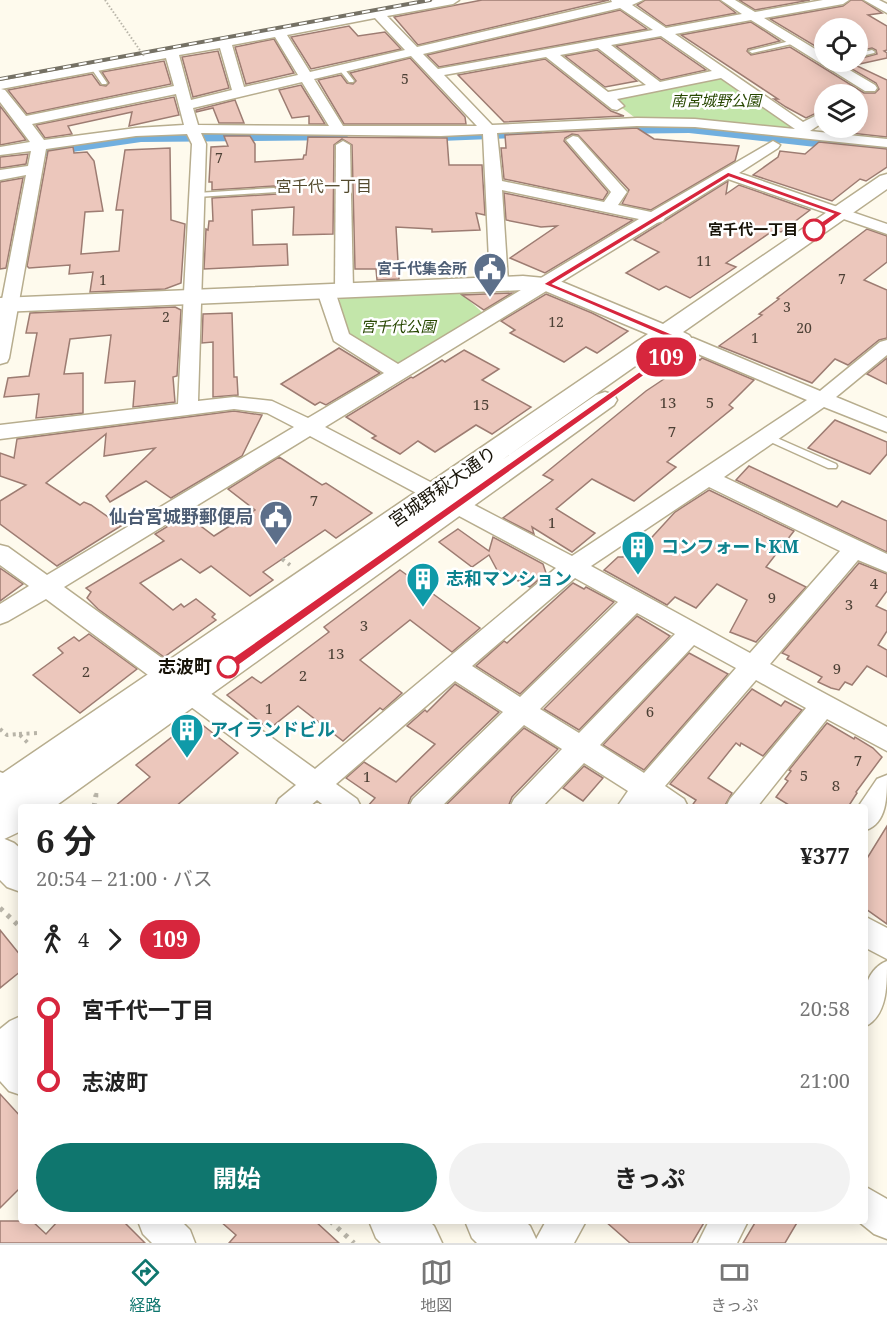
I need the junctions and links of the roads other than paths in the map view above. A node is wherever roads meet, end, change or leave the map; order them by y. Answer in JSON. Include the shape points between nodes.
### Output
{"nodes":[{"id":1,"x":453,"y":0,"type":"edge"},
{"id":2,"x":637,"y":0,"type":"edge"},
{"id":3,"x":727,"y":0,"type":"edge"},
{"id":4,"x":843,"y":0,"type":"edge"},
{"id":5,"x":870,"y":0,"type":"edge"},
{"id":6,"x":620,"y":2,"type":"edge"},
{"id":7,"x":887,"y":9,"type":"edge"},
{"id":8,"x":379,"y":15,"type":"junction"},
{"id":9,"x":752,"y":16,"type":"junction"},
{"id":10,"x":664,"y":32,"type":"junction"},
{"id":11,"x":279,"y":33,"type":"junction"},
{"id":12,"x":794,"y":42,"type":"junction"},
{"id":13,"x":225,"y":43,"type":"junction"},
{"id":14,"x":600,"y":43,"type":"junction"},
{"id":15,"x":414,"y":51,"type":"junction"},
{"id":16,"x":752,"y":51,"type":"dead end"},
{"id":17,"x":548,"y":52,"type":"junction"},
{"id":18,"x":872,"y":52,"type":"dead end"},
{"id":19,"x":868,"y":53,"type":"edge"},
{"id":20,"x":172,"y":54,"type":"junction"},
{"id":21,"x":814,"y":54,"type":"edge"},
{"id":22,"x":94,"y":68,"type":"junction"},
{"id":23,"x":341,"y":68,"type":"junction"},
{"id":24,"x":843,"y":72,"type":"edge"},
{"id":25,"x":435,"y":73,"type":"junction"},
{"id":26,"x":724,"y":73,"type":"junction"},
{"id":27,"x":305,"y":76,"type":"junction"},
{"id":28,"x":351,"y":81,"type":"dead end"},
{"id":29,"x":104,"y":83,"type":"dead end"},
{"id":30,"x":0,"y":85,"type":"edge"},
{"id":31,"x":658,"y":87,"type":"junction"},
{"id":32,"x":181,"y":89,"type":"junction"},
{"id":33,"x":869,"y":89,"type":"edge"},
{"id":34,"x":239,"y":92,"type":"junction"},
{"id":35,"x":0,"y":93,"type":"edge"},
{"id":36,"x":606,"y":97,"type":"junction"},
{"id":37,"x":186,"y":105,"type":"junction"},
{"id":38,"x":23,"y":121,"type":"junction"},
{"id":39,"x":637,"y":122,"type":"junction"},
{"id":40,"x":814,"y":123,"type":"edge"},
{"id":41,"x":803,"y":131,"type":"junction"},
{"id":42,"x":196,"y":136,"type":"junction"},
{"id":43,"x":490,"y":136,"type":"junction"},
{"id":44,"x":341,"y":138,"type":"junction"},
{"id":45,"x":573,"y":140,"type":"junction"},
{"id":46,"x":887,"y":143,"type":"edge"},
{"id":47,"x":773,"y":145,"type":"junction"},
{"id":48,"x":0,"y":151,"type":"edge"},
{"id":49,"x":38,"y":157,"type":"junction"},
{"id":50,"x":887,"y":158,"type":"edge"},
{"id":51,"x":0,"y":174,"type":"edge"},
{"id":52,"x":728,"y":174,"type":"junction"},
{"id":53,"x":887,"y":180,"type":"edge"},
{"id":54,"x":494,"y":184,"type":"junction"},
{"id":55,"x":274,"y":190,"type":"dead end"},
{"id":56,"x":197,"y":195,"type":"junction"},
{"id":57,"x":887,"y":201,"type":"edge"},
{"id":58,"x":608,"y":208,"type":"junction"},
{"id":59,"x":850,"y":217,"type":"junction"},
{"id":60,"x":657,"y":218,"type":"junction"},
{"id":61,"x":887,"y":229,"type":"edge"},
{"id":62,"x":500,"y":282,"type":"junction"},
{"id":63,"x":547,"y":284,"type":"junction"},
{"id":64,"x":335,"y":290,"type":"junction"},
{"id":65,"x":191,"y":297,"type":"junction"},
{"id":66,"x":5,"y":305,"type":"edge"},
{"id":67,"x":676,"y":338,"type":"junction"},
{"id":68,"x":887,"y":346,"type":"edge"},
{"id":69,"x":0,"y":358,"type":"edge"},
{"id":70,"x":398,"y":373,"type":"junction"},
{"id":71,"x":824,"y":398,"type":"junction"},
{"id":72,"x":188,"y":408,"type":"junction"},
{"id":73,"x":887,"y":426,"type":"edge"},
{"id":74,"x":310,"y":427,"type":"junction"},
{"id":75,"x":0,"y":432,"type":"edge"},
{"id":76,"x":768,"y":437,"type":"junction"},
{"id":77,"x":832,"y":466,"type":"dead end"},
{"id":78,"x":708,"y":478,"type":"junction"},
{"id":79,"x":446,"y":499,"type":"junction"},
{"id":80,"x":855,"y":548,"type":"junction"},
{"id":81,"x":0,"y":553,"type":"edge"},
{"id":82,"x":887,"y":564,"type":"edge"},
{"id":83,"x":573,"y":567,"type":"junction"},
{"id":84,"x":47,"y":586,"type":"junction"},
{"id":85,"x":634,"y":601,"type":"junction"},
{"id":86,"x":0,"y":615,"type":"edge"},
{"id":87,"x":692,"y":632,"type":"junction"},
{"id":88,"x":753,"y":665,"type":"junction"},
{"id":89,"x":454,"y":667,"type":"junction"},
{"id":90,"x":169,"y":677,"type":"junction"},
{"id":91,"x":190,"y":694,"type":"junction"},
{"id":92,"x":824,"y":704,"type":"junction"},
{"id":93,"x":521,"y":712,"type":"junction"},
{"id":94,"x":887,"y":740,"type":"edge"},
{"id":95,"x":582,"y":747,"type":"junction"},
{"id":96,"x":316,"y":785,"type":"junction"},
{"id":97,"x":887,"y":787,"type":"edge"},
{"id":98,"x":639,"y":798,"type":"edge"},
{"id":99,"x":10,"y":804,"type":"edge"},
{"id":100,"x":293,"y":804,"type":"edge"},
{"id":101,"x":342,"y":804,"type":"edge"},
{"id":102,"x":426,"y":804,"type":"edge"},
{"id":103,"x":527,"y":804,"type":"edge"},
{"id":104,"x":662,"y":804,"type":"edge"},
{"id":105,"x":742,"y":804,"type":"edge"},
{"id":106,"x":868,"y":815,"type":"edge"},
{"id":107,"x":0,"y":855,"type":"edge"},
{"id":108,"x":18,"y":871,"type":"edge"},
{"id":109,"x":868,"y":932,"type":"edge"},
{"id":110,"x":887,"y":945,"type":"edge"},
{"id":111,"x":887,"y":976,"type":"edge"},
{"id":112,"x":868,"y":1007,"type":"edge"},
{"id":113,"x":18,"y":1035,"type":"edge"},
{"id":114,"x":0,"y":1050,"type":"edge"},
{"id":115,"x":0,"y":1057,"type":"edge"},
{"id":116,"x":18,"y":1076,"type":"edge"},
{"id":117,"x":868,"y":1206,"type":"edge"},
{"id":118,"x":887,"y":1221,"type":"edge"},
{"id":119,"x":159,"y":1224,"type":"edge"},
{"id":120,"x":396,"y":1224,"type":"edge"},
{"id":121,"x":492,"y":1224,"type":"edge"},
{"id":122,"x":566,"y":1224,"type":"edge"},
{"id":123,"x":728,"y":1224,"type":"edge"},
{"id":124,"x":177,"y":1243,"type":"edge"},
{"id":125,"x":417,"y":1243,"type":"edge"},
{"id":126,"x":513,"y":1243,"type":"edge"},
{"id":127,"x":552,"y":1243,"type":"edge"},
{"id":128,"x":716,"y":1243,"type":"edge"}],
"edges":[{"from":1,"to":8,"type":"street"},
{"from":2,"to":6,"type":"street"},
{"from":3,"to":9,"type":"street"},
{"from":4,"to":9,"type":"street"},
{"from":5,"to":7,"type":"street"},
{"from":6,"to":10,"type":"street"},
{"from":6,"to":15,"type":"street"},
{"from":8,"to":11,"type":"street"},
{"from":8,"to":15,"type":"street"},
{"from":9,"to":10,"type":"street"},
{"from":9,"to":12,"type":"street"},
{"from":10,"to":14,"type":"street"},
{"from":10,"to":26,"type":"street"},
{"from":11,"to":13,"type":"street"},
{"from":11,"to":27,"type":"street"},
{"from":12,"to":16,"type":"lane"},
{"from":12,"to":21,"type":"street"},
{"from":13,"to":20,"type":"street"},
{"from":13,"to":34,"type":"street"},
{"from":14,"to":17,"type":"street"},
{"from":14,"to":31,"type":"street"},
{"from":15,"to":23,"type":"street"},
{"from":15,"to":25,"type":"street"},
{"from":17,"to":25,"type":"street"},
{"from":17,"to":36,"type":"street"},
{"from":18,"to":19,"type":"lane"},
{"from":20,"to":22,"type":"street"},
{"from":20,"to":32,"type":"street"},
{"from":22,"to":29,"type":"lane"},
{"from":22,"to":30,"type":"street"},
{"from":23,"to":27,"type":"street"},
{"from":23,"to":28,"type":"lane"},
{"from":24,"to":33,"type":"street"},
{"from":25,"to":43,"type":"street"},
{"from":26,"to":31,"type":"street"},
{"from":26,"to":41,"type":"street"},
{"from":27,"to":34,"type":"street"},
{"from":27,"to":44,"type":"street"},
{"from":31,"to":36,"type":"street"},
{"from":32,"to":37,"type":"street"},
{"from":32,"to":38,"type":"street"},
{"from":34,"to":37,"type":"street"},
{"from":35,"to":38,"type":"street"},
{"from":36,"to":39,"type":"street"},
{"from":37,"to":42,"type":"street"},
{"from":38,"to":49,"type":"street"},
{"from":39,"to":41,"type":"street"},
{"from":39,"to":43,"type":"street"},
{"from":40,"to":41,"type":"street"},
{"from":41,"to":46,"type":"street"},
{"from":42,"to":44,"type":"street"},
{"from":42,"to":49,"type":"street"},
{"from":42,"to":56,"type":"street"},
{"from":43,"to":44,"type":"street"},
{"from":43,"to":45,"type":"street"},
{"from":43,"to":54,"type":"street"},
{"from":44,"to":64,"type":"street"},
{"from":45,"to":47,"type":"street","via":[[665,135]]},
{"from":45,"to":58,"type":"street","via":[[619,192]]},
{"from":47,"to":50,"type":"street"},
{"from":47,"to":52,"type":"street"},
{"from":48,"to":49,"type":"street"},
{"from":49,"to":51,"type":"street"},
{"from":49,"to":66,"type":"street"},
{"from":52,"to":59,"type":"street"},
{"from":52,"to":60,"type":"street"},
{"from":53,"to":59,"type":"street","name":"宮城野萩大通り"},
{"from":54,"to":58,"type":"street"},
{"from":54,"to":62,"type":"street"},
{"from":55,"to":56,"type":"lane"},
{"from":56,"to":65,"type":"street"},
{"from":57,"to":59,"type":"street","name":"宮城野萩大通り"},
{"from":58,"to":60,"type":"street"},
{"from":59,"to":61,"type":"street"},
{"from":59,"to":67,"type":"street","name":"宮城野萩大通り"},
{"from":60,"to":63,"type":"street"},
{"from":62,"to":63,"type":"street"},
{"from":62,"to":64,"type":"street"},
{"from":63,"to":67,"type":"street"},
{"from":63,"to":70,"type":"street"},
{"from":64,"to":65,"type":"street"},
{"from":64,"to":70,"type":"street","via":[[341,337]]},
{"from":65,"to":66,"type":"street"},
{"from":65,"to":72,"type":"street"},
{"from":66,"to":69,"type":"street"},
{"from":67,"to":71,"type":"street"},
{"from":67,"to":79,"type":"street","name":"宮城野萩大通り"},
{"from":68,"to":71,"type":"street"},
{"from":70,"to":74,"type":"street"},
{"from":71,"to":73,"type":"street"},
{"from":71,"to":76,"type":"street"},
{"from":72,"to":74,"type":"street","via":[[251,403],[272,407]]},
{"from":72,"to":75,"type":"street"},
{"from":74,"to":79,"type":"street"},
{"from":74,"to":84,"type":"street"},
{"from":76,"to":77,"type":"lane"},
{"from":76,"to":78,"type":"street"},
{"from":78,"to":80,"type":"street"},
{"from":78,"to":83,"type":"street"},
{"from":79,"to":83,"type":"street"},
{"from":79,"to":90,"type":"street","name":"宮城野萩大通り"},
{"from":79,"to":91,"type":"street","name":"宮城野萩大通り"},
{"from":80,"to":82,"type":"street"},
{"from":80,"to":88,"type":"street"},
{"from":81,"to":84,"type":"street"},
{"from":83,"to":85,"type":"street"},
{"from":83,"to":89,"type":"street"},
{"from":84,"to":86,"type":"street"},
{"from":84,"to":90,"type":"street"},
{"from":85,"to":87,"type":"street"},
{"from":85,"to":93,"type":"street"},
{"from":87,"to":88,"type":"street"},
{"from":87,"to":95,"type":"street"},
{"from":88,"to":92,"type":"street"},
{"from":88,"to":98,"type":"street"},
{"from":89,"to":93,"type":"street"},
{"from":89,"to":96,"type":"street"},
{"from":90,"to":91,"type":"street"},
{"from":90,"to":99,"type":"street","name":"宮城野萩大通り"},
{"from":91,"to":96,"type":"street"},
{"from":91,"to":99,"type":"street","name":"宮城野萩大通り"},
{"from":92,"to":94,"type":"street"},
{"from":92,"to":105,"type":"street"},
{"from":93,"to":95,"type":"street"},
{"from":93,"to":102,"type":"street"},
{"from":95,"to":98,"type":"street"},
{"from":95,"to":103,"type":"street"},
{"from":96,"to":100,"type":"street"},
{"from":96,"to":101,"type":"street"},
{"from":97,"to":106,"type":"street"},
{"from":98,"to":104,"type":"street"},
{"from":107,"to":108,"type":"main road"},
{"from":109,"to":110,"type":"street"},
{"from":111,"to":112,"type":"street"},
{"from":113,"to":114,"type":"street"},
{"from":115,"to":116,"type":"street"},
{"from":117,"to":118,"type":"street"},
{"from":119,"to":124,"type":"street"},
{"from":120,"to":125,"type":"main road"},
{"from":121,"to":126,"type":"main road"},
{"from":122,"to":127,"type":"street"},
{"from":123,"to":128,"type":"street"}]}
